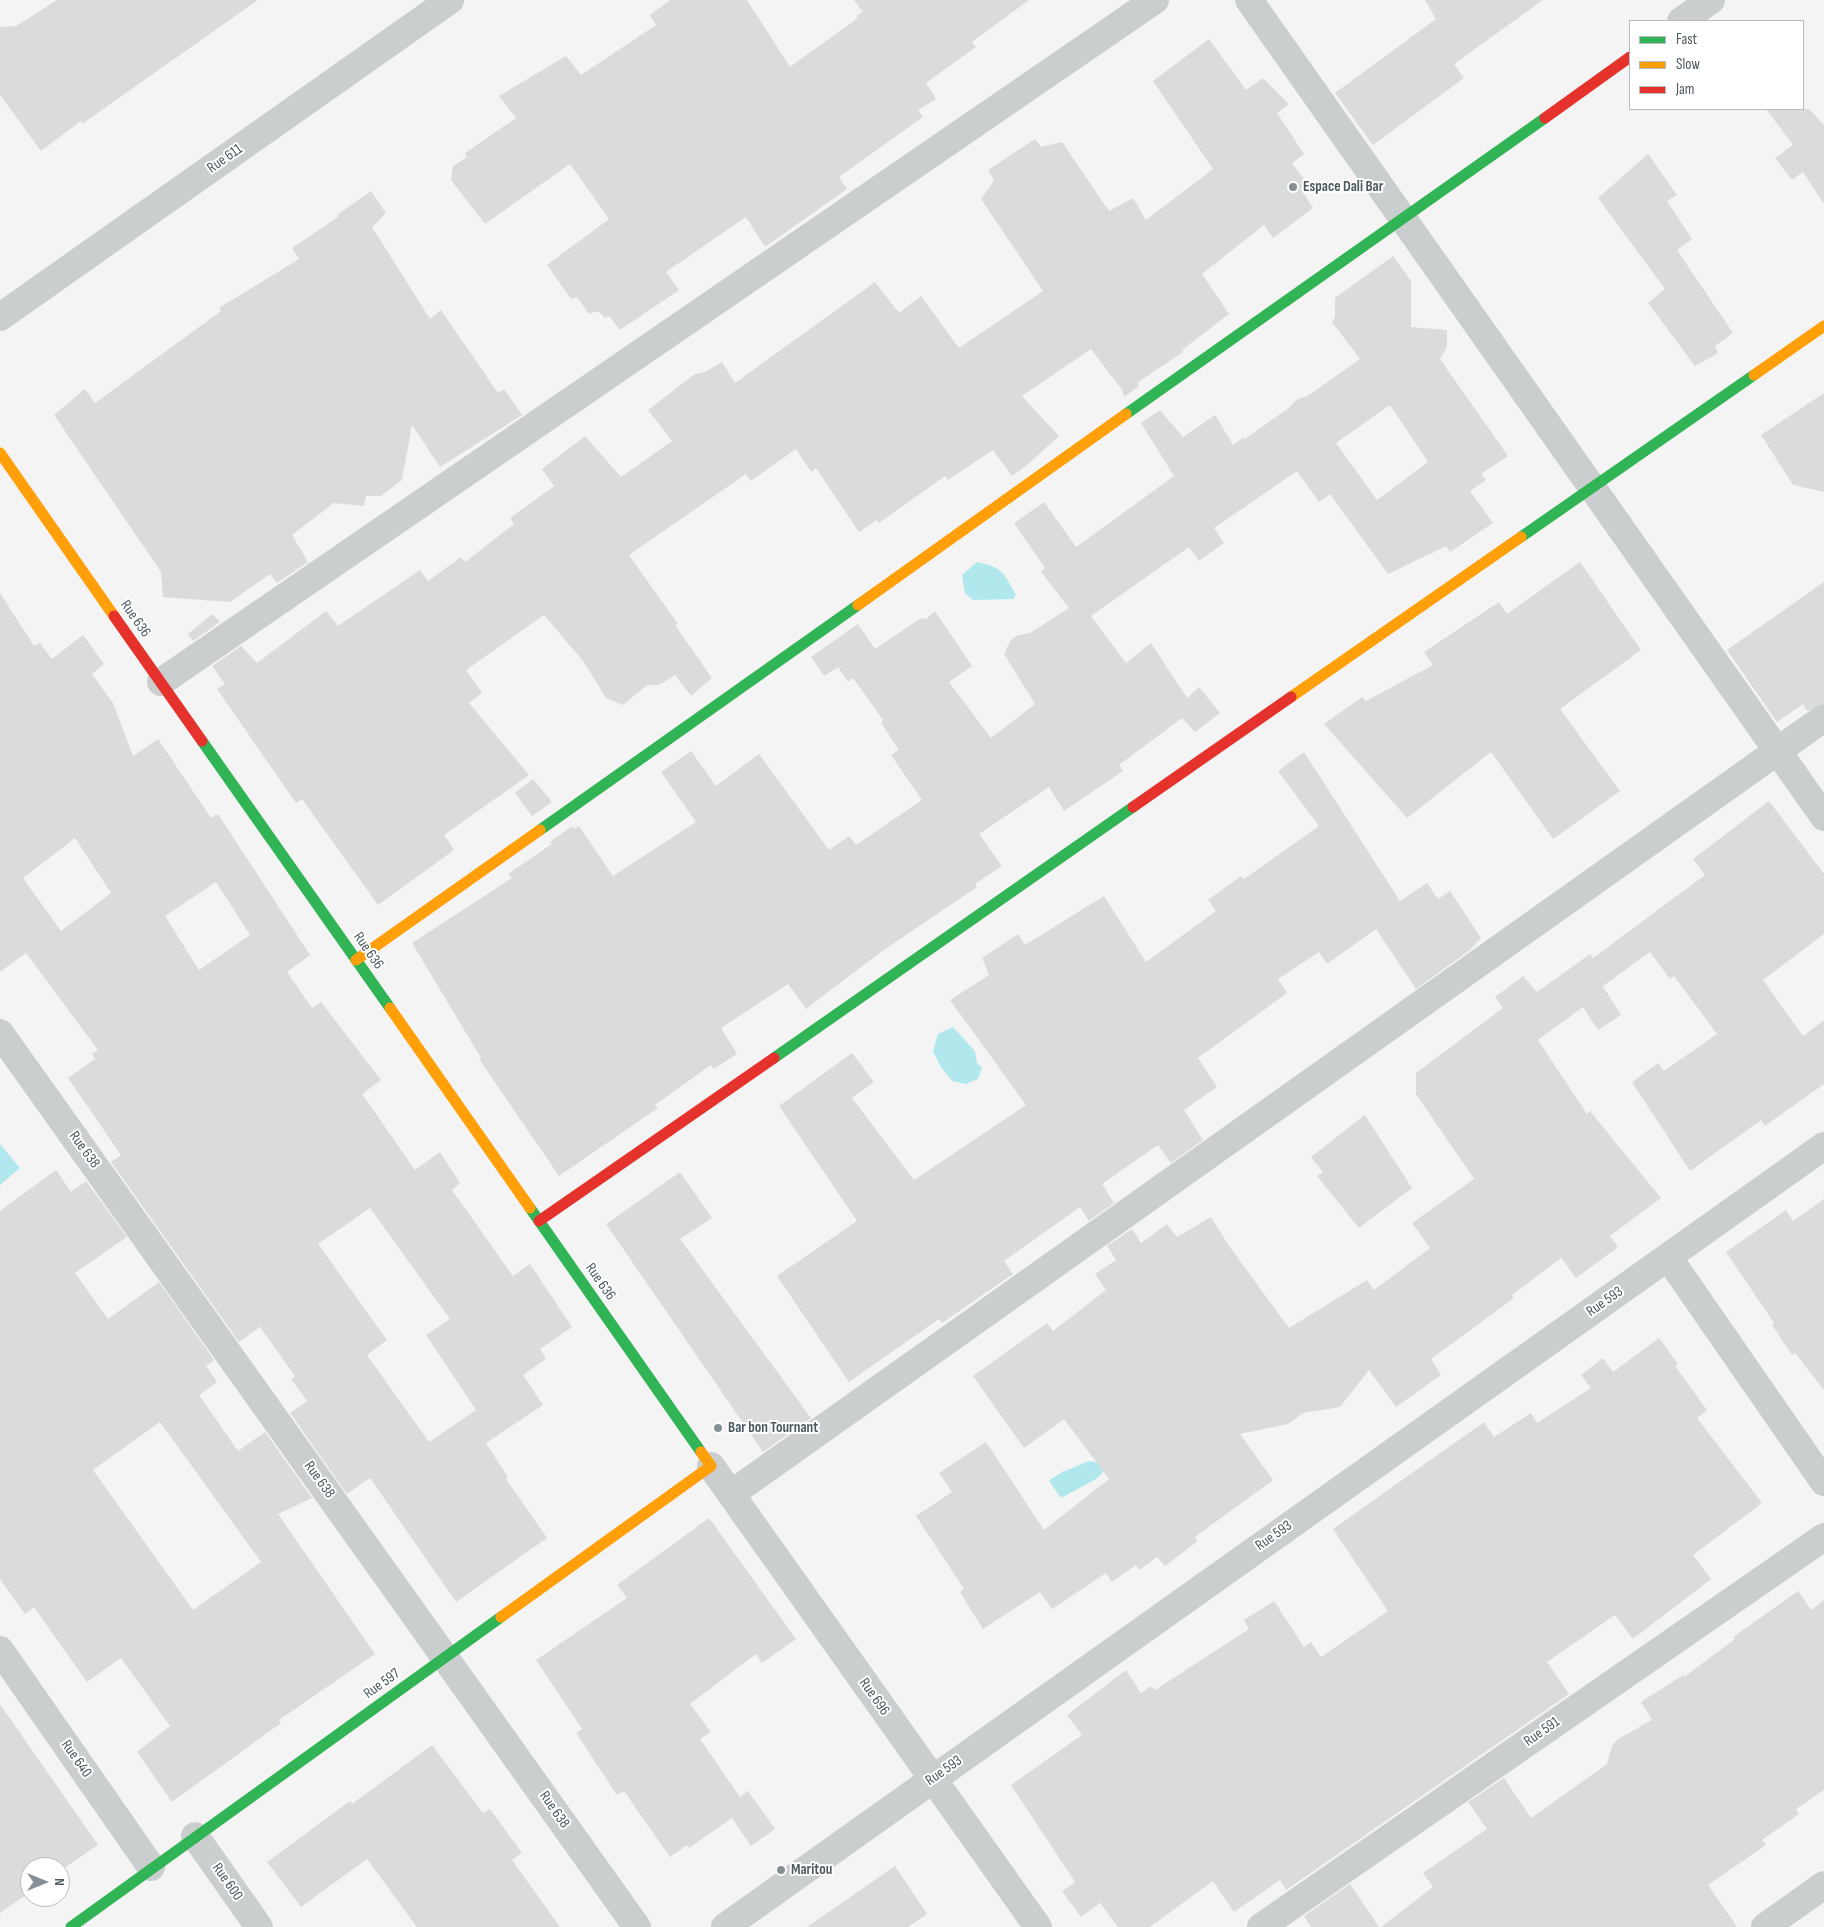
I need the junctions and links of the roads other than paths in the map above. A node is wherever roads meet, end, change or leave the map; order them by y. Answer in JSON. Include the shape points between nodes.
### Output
{"nodes":[{"id":1,"x":450,"y":0,"type":"edge"},
{"id":2,"x":1155,"y":0,"type":"edge"},
{"id":3,"x":1249,"y":0,"type":"edge"},
{"id":4,"x":1711,"y":0,"type":"edge"},
{"id":5,"x":1682,"y":20,"type":"edge"},
{"id":6,"x":1629,"y":58,"type":"edge"},
{"id":7,"x":1403,"y":219,"type":"junction"},
{"id":8,"x":0,"y":317,"type":"edge"},
{"id":9,"x":1824,"y":326,"type":"edge"},
{"id":10,"x":0,"y":453,"type":"edge"},
{"id":11,"x":1592,"y":488,"type":"junction"},
{"id":12,"x":161,"y":682,"type":"junction"},
{"id":13,"x":1824,"y":718,"type":"edge"},
{"id":14,"x":1777,"y":750,"type":"junction"},
{"id":15,"x":1824,"y":817,"type":"edge"},
{"id":16,"x":356,"y":960,"type":"junction"},
{"id":17,"x":0,"y":1033,"type":"edge"},
{"id":18,"x":1824,"y":1146,"type":"edge"},
{"id":19,"x":539,"y":1221,"type":"junction"},
{"id":20,"x":1668,"y":1257,"type":"junction"},
{"id":21,"x":711,"y":1466,"type":"junction"},
{"id":22,"x":1824,"y":1482,"type":"edge"},
{"id":23,"x":731,"y":1494,"type":"junction"},
{"id":24,"x":1824,"y":1537,"type":"edge"},
{"id":25,"x":0,"y":1650,"type":"edge"},
{"id":26,"x":445,"y":1657,"type":"junction"},
{"id":27,"x":933,"y":1779,"type":"junction"},
{"id":28,"x":195,"y":1836,"type":"junction"},
{"id":29,"x":151,"y":1867,"type":"junction"},
{"id":30,"x":1824,"y":1885,"type":"edge"},
{"id":31,"x":71,"y":1927,"type":"edge"},
{"id":32,"x":260,"y":1927,"type":"edge"},
{"id":33,"x":637,"y":1927,"type":"edge"},
{"id":34,"x":725,"y":1927,"type":"edge"},
{"id":35,"x":1038,"y":1927,"type":"edge"},
{"id":36,"x":1261,"y":1927,"type":"edge"},
{"id":37,"x":1765,"y":1927,"type":"edge"}],
"edges":[{"from":1,"to":8,"type":"street","name":"Rue 611"},
{"from":2,"to":12,"type":"street"},
{"from":3,"to":7,"type":"street"},
{"from":4,"to":5,"type":"street"},
{"from":6,"to":7,"type":"street"},
{"from":7,"to":11,"type":"street"},
{"from":7,"to":16,"type":"street"},
{"from":9,"to":11,"type":"street"},
{"from":10,"to":12,"type":"street","name":"Rue 636"},
{"from":11,"to":14,"type":"street"},
{"from":11,"to":19,"type":"street"},
{"from":12,"to":16,"type":"street","name":"Rue 636"},
{"from":13,"to":14,"type":"street"},
{"from":14,"to":15,"type":"street"},
{"from":14,"to":23,"type":"street"},
{"from":16,"to":19,"type":"street","name":"Rue 636"},
{"from":17,"to":26,"type":"street","name":"Rue 638"},
{"from":18,"to":20,"type":"street","name":"Rue 593"},
{"from":19,"to":21,"type":"street","name":"Rue 636"},
{"from":20,"to":22,"type":"street"},
{"from":20,"to":27,"type":"street","name":"Rue 593"},
{"from":21,"to":23,"type":"street","name":"Rue 696"},
{"from":21,"to":26,"type":"street","name":"Rue 597"},
{"from":23,"to":27,"type":"street","name":"Rue 696"},
{"from":24,"to":36,"type":"street","name":"Rue 591"},
{"from":25,"to":29,"type":"street","name":"Rue 640"},
{"from":26,"to":28,"type":"street","name":"Rue 597"},
{"from":26,"to":33,"type":"street","name":"Rue 638"},
{"from":27,"to":34,"type":"street","name":"Rue 593"},
{"from":27,"to":35,"type":"street","name":"Rue 696"},
{"from":28,"to":29,"type":"street","name":"Rue 597"},
{"from":28,"to":32,"type":"street","name":"Rue 600"},
{"from":29,"to":31,"type":"street","name":"Rue 597"},
{"from":30,"to":37,"type":"street"}]}
